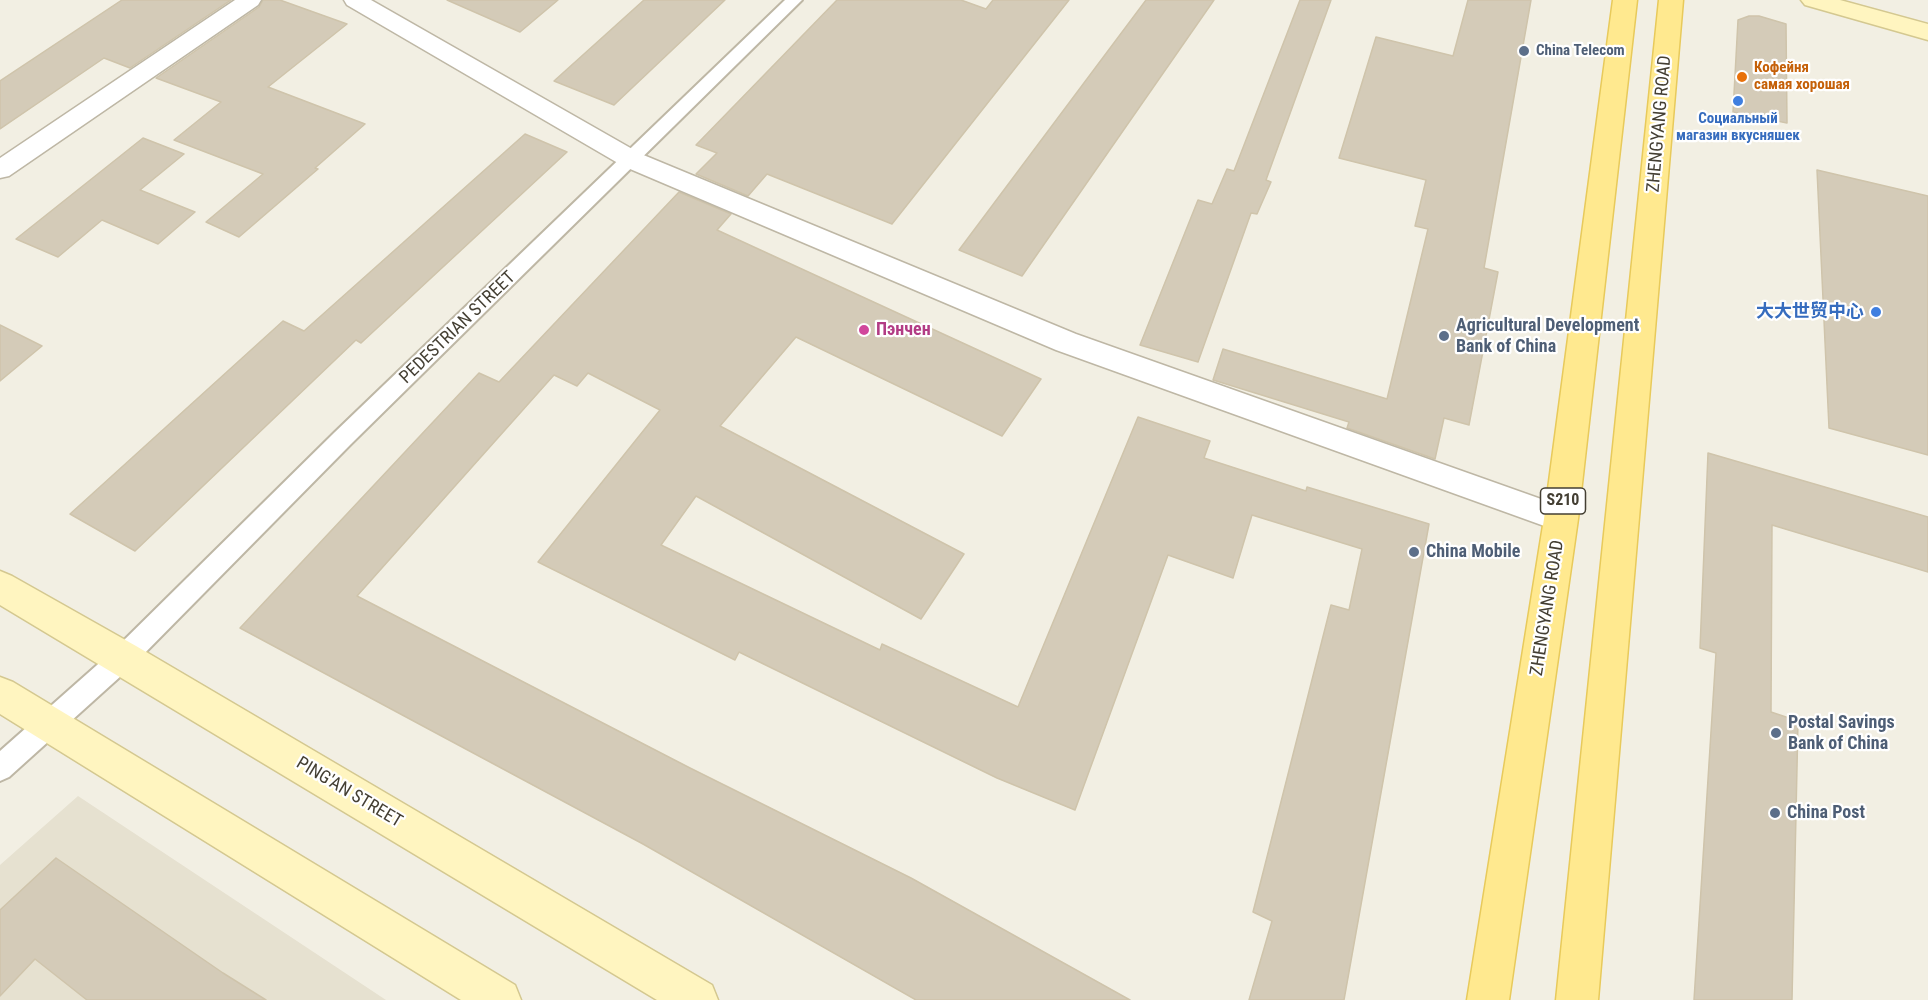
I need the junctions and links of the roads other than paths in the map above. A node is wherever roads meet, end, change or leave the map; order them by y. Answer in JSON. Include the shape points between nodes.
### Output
{"nodes":[{"id":1,"x":250,"y":0,"type":"edge"},
{"id":2,"x":355,"y":0,"type":"edge"},
{"id":3,"x":794,"y":0,"type":"edge"},
{"id":4,"x":1624,"y":0,"type":"edge"},
{"id":5,"x":1671,"y":0,"type":"edge"},
{"id":6,"x":1813,"y":0,"type":"edge"},
{"id":7,"x":1884,"y":0,"type":"edge"},
{"id":8,"x":1928,"y":13,"type":"edge"},
{"id":9,"x":1928,"y":32,"type":"edge"},
{"id":10,"x":632,"y":160,"type":"junction"},
{"id":11,"x":0,"y":170,"type":"edge"},
{"id":12,"x":1561,"y":519,"type":"junction"},
{"id":13,"x":0,"y":588,"type":"edge"},
{"id":14,"x":123,"y":658,"type":"junction"},
{"id":15,"x":0,"y":694,"type":"edge"},
{"id":16,"x":50,"y":726,"type":"junction"},
{"id":17,"x":0,"y":768,"type":"edge"},
{"id":18,"x":500,"y":1000,"type":"edge"},
{"id":19,"x":697,"y":1000,"type":"edge"},
{"id":20,"x":1488,"y":1000,"type":"edge"},
{"id":21,"x":1577,"y":1000,"type":"edge"}],
"edges":[{"from":1,"to":11,"type":"street"},
{"from":2,"to":10,"type":"street"},
{"from":3,"to":10,"type":"street","name":"PEDESTRIAN STREET"},
{"from":4,"to":12,"type":"main road","name":"ZHENGYANG ROAD","number":"S210"},
{"from":5,"to":21,"type":"main road","name":"ZHENGYANG ROAD"},
{"from":6,"to":9,"type":"main road"},
{"from":7,"to":8,"type":"main road"},
{"from":10,"to":12,"type":"street","via":[[1066,342]]},
{"from":10,"to":14,"type":"street","name":"PEDESTRIAN STREET"},
{"from":12,"to":20,"type":"main road","name":"ZHENGYANG ROAD","number":"S210"},
{"from":13,"to":14,"type":"main road","name":"PING'AN STREET"},
{"from":14,"to":16,"type":"street","name":"PEDESTRIAN STREET"},
{"from":14,"to":19,"type":"main road","name":"PING'AN STREET"},
{"from":15,"to":16,"type":"main road"},
{"from":16,"to":17,"type":"street","name":"PEDESTRIAN STREET"},
{"from":16,"to":18,"type":"main road"}]}
